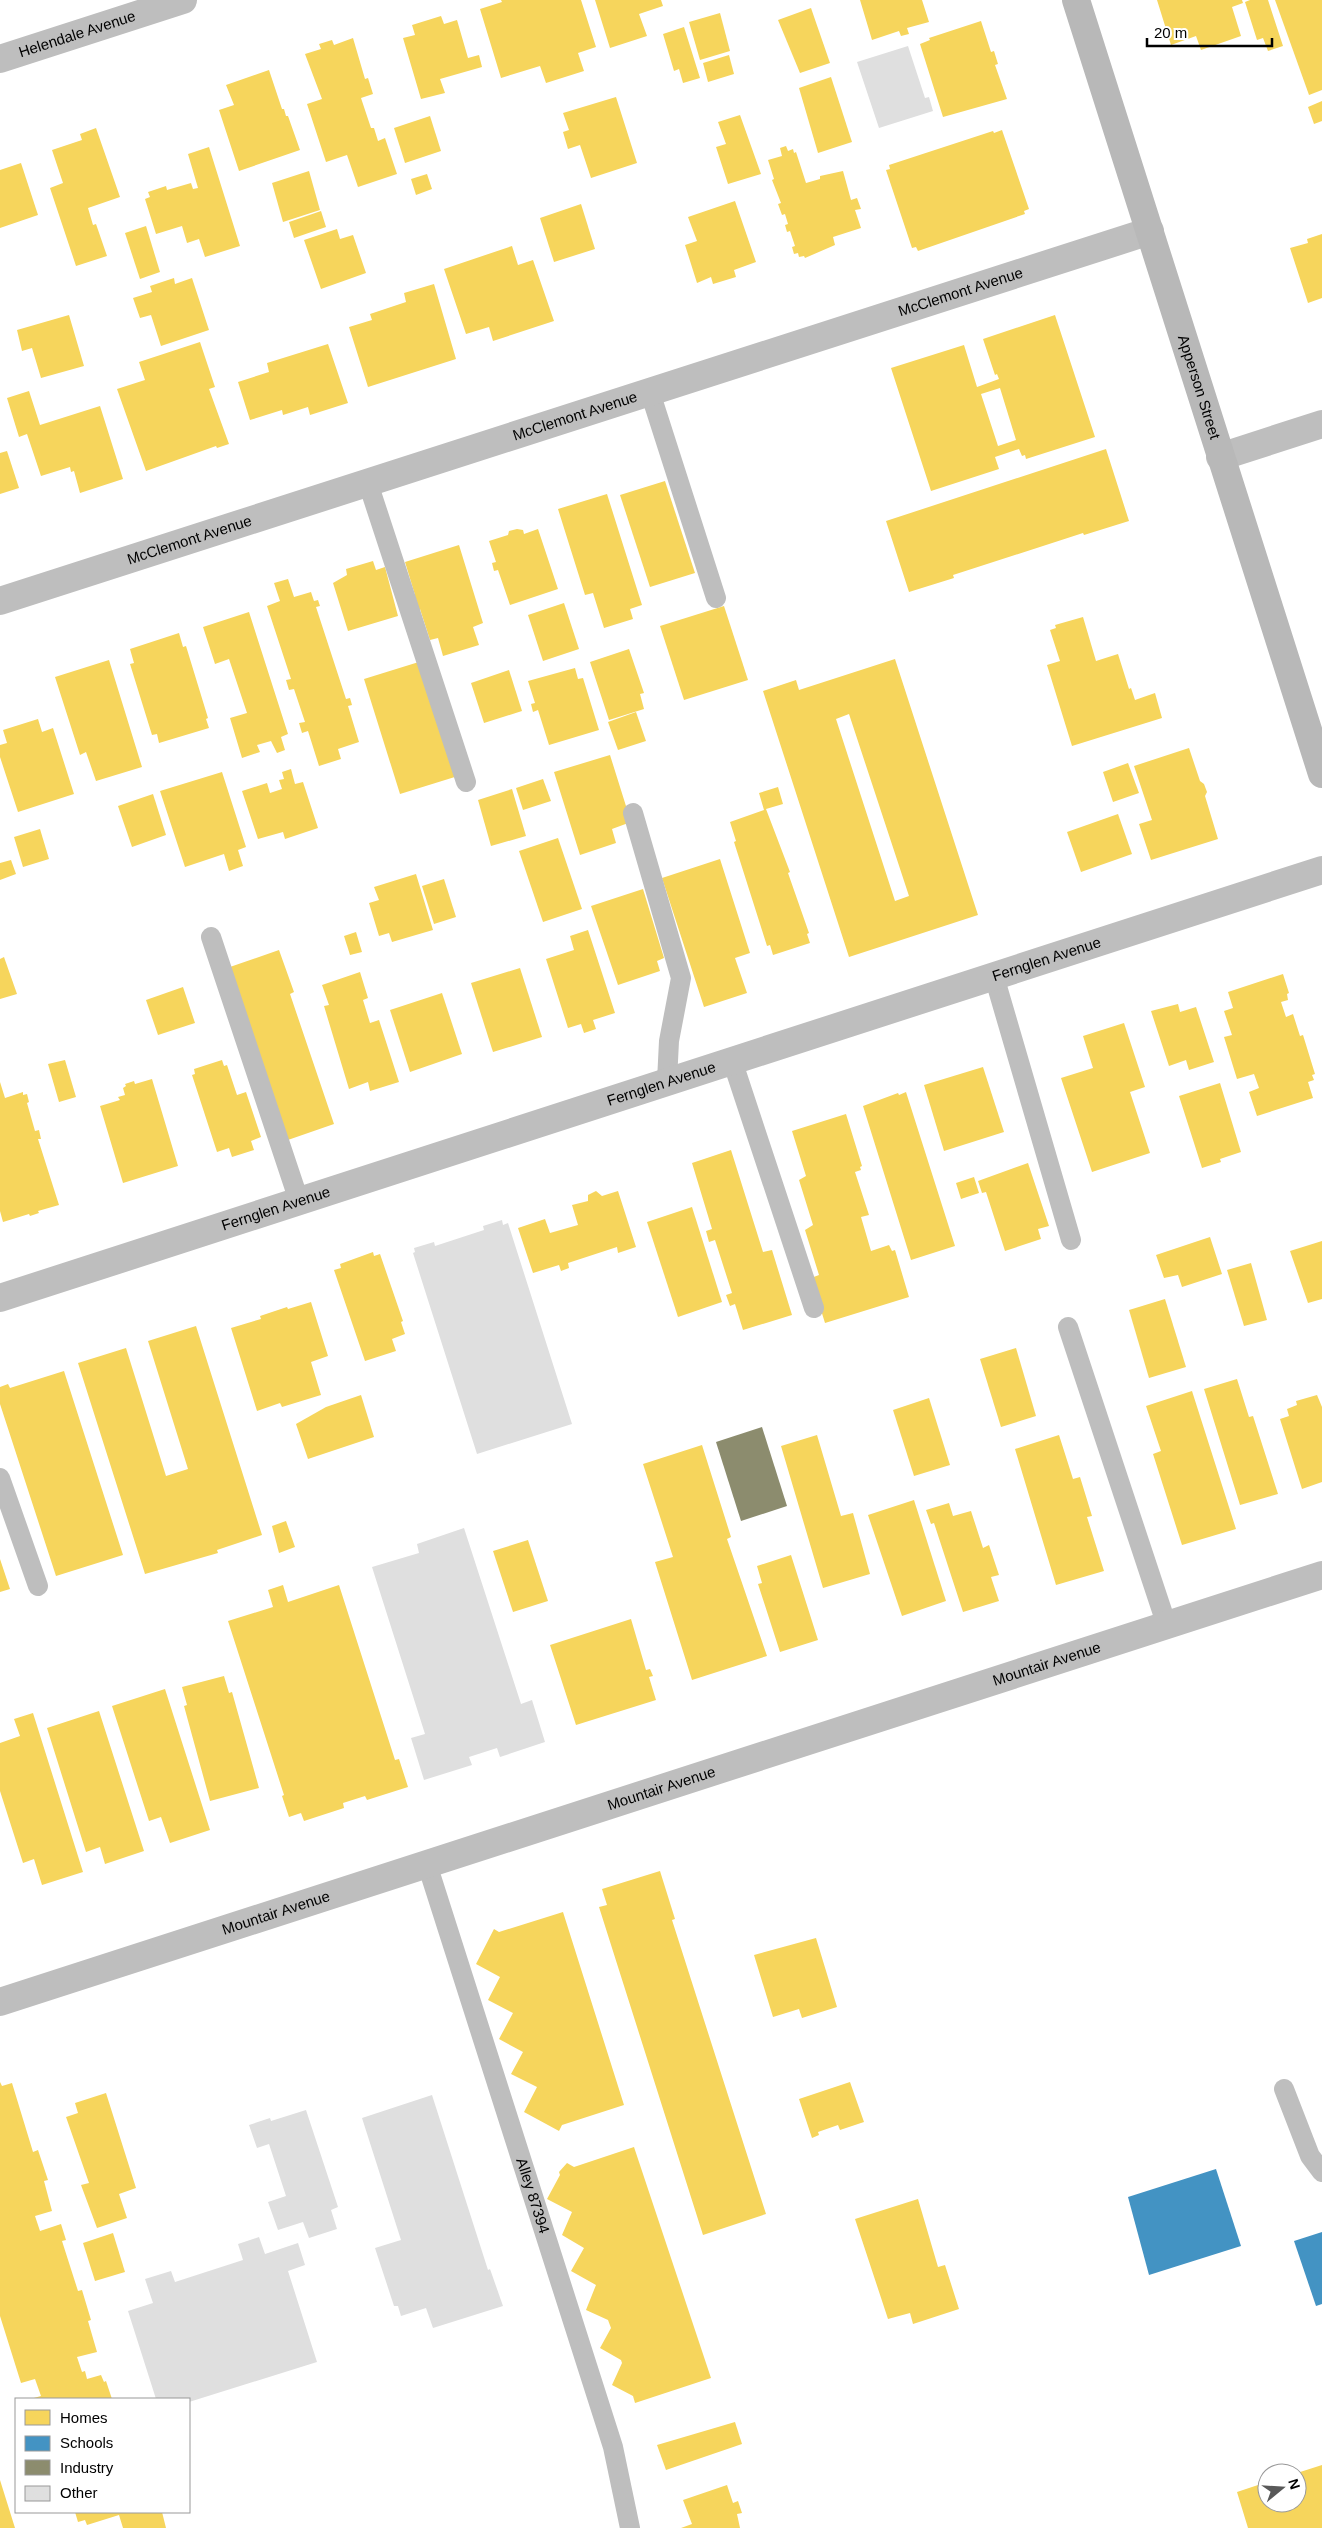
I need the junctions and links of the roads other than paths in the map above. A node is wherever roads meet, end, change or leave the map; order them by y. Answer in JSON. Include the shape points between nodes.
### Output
{"nodes":[{"id":1,"x":183,"y":0,"type":"edge"},
{"id":2,"x":1076,"y":0,"type":"edge"},
{"id":3,"x":0,"y":59,"type":"edge"},
{"id":4,"x":1150,"y":231,"type":"junction"},
{"id":5,"x":650,"y":392,"type":"junction"},
{"id":6,"x":1322,"y":424,"type":"edge"},
{"id":7,"x":1220,"y":457,"type":"junction"},
{"id":8,"x":368,"y":483,"type":"junction"},
{"id":9,"x":716,"y":598,"type":"dead end"},
{"id":10,"x":0,"y":601,"type":"edge"},
{"id":11,"x":1322,"y":774,"type":"edge"},
{"id":12,"x":466,"y":782,"type":"dead end"},
{"id":13,"x":634,"y":813,"type":"dead end"},
{"id":14,"x":1322,"y":870,"type":"edge"},
{"id":15,"x":211,"y":938,"type":"dead end"},
{"id":16,"x":994,"y":976,"type":"junction"},
{"id":17,"x":732,"y":1060,"type":"junction"},
{"id":18,"x":667,"y":1081,"type":"junction"},
{"id":19,"x":299,"y":1201,"type":"junction"},
{"id":20,"x":1072,"y":1240,"type":"dead end"},
{"id":21,"x":0,"y":1298,"type":"edge"},
{"id":22,"x":814,"y":1308,"type":"dead end"},
{"id":23,"x":1068,"y":1327,"type":"dead end"},
{"id":24,"x":0,"y":1478,"type":"edge"},
{"id":25,"x":1322,"y":1575,"type":"edge"},
{"id":26,"x":38,"y":1586,"type":"dead end"},
{"id":27,"x":1167,"y":1626,"type":"junction"},
{"id":28,"x":427,"y":1864,"type":"junction"},
{"id":29,"x":0,"y":2002,"type":"edge"},
{"id":30,"x":1284,"y":2089,"type":"dead end"},
{"id":31,"x":1322,"y":2172,"type":"edge"},
{"id":32,"x":630,"y":2528,"type":"edge"}],
"edges":[{"from":1,"to":3,"type":"street","name":"Helendale Avenue"},
{"from":2,"to":4,"type":"main road","name":"Apperson Street"},
{"from":4,"to":5,"type":"street","name":"McClemont Avenue"},
{"from":4,"to":7,"type":"main road","name":"Apperson Street"},
{"from":5,"to":8,"type":"street","name":"McClemont Avenue"},
{"from":5,"to":9,"type":"lane"},
{"from":6,"to":7,"type":"street"},
{"from":7,"to":11,"type":"main road","name":"Apperson Street"},
{"from":8,"to":10,"type":"street","name":"McClemont Avenue"},
{"from":8,"to":12,"type":"lane"},
{"from":13,"to":18,"type":"lane","via":[[681,978],[669,1041]]},
{"from":14,"to":16,"type":"street","name":"Fernglen Avenue"},
{"from":15,"to":19,"type":"lane"},
{"from":16,"to":17,"type":"street","name":"Fernglen Avenue"},
{"from":16,"to":20,"type":"lane"},
{"from":17,"to":18,"type":"street","name":"Fernglen Avenue"},
{"from":17,"to":22,"type":"lane"},
{"from":18,"to":19,"type":"street","name":"Fernglen Avenue"},
{"from":19,"to":21,"type":"street","name":"Fernglen Avenue"},
{"from":23,"to":27,"type":"lane"},
{"from":24,"to":26,"type":"lane"},
{"from":25,"to":27,"type":"street","name":"Mountair Avenue"},
{"from":27,"to":28,"type":"street","name":"Mountair Avenue"},
{"from":28,"to":29,"type":"street","name":"Mountair Avenue"},
{"from":28,"to":32,"type":"lane","name":"Alley 87394","via":[[613,2447]]},
{"from":30,"to":31,"type":"lane","via":[[1310,2156]]}]}
